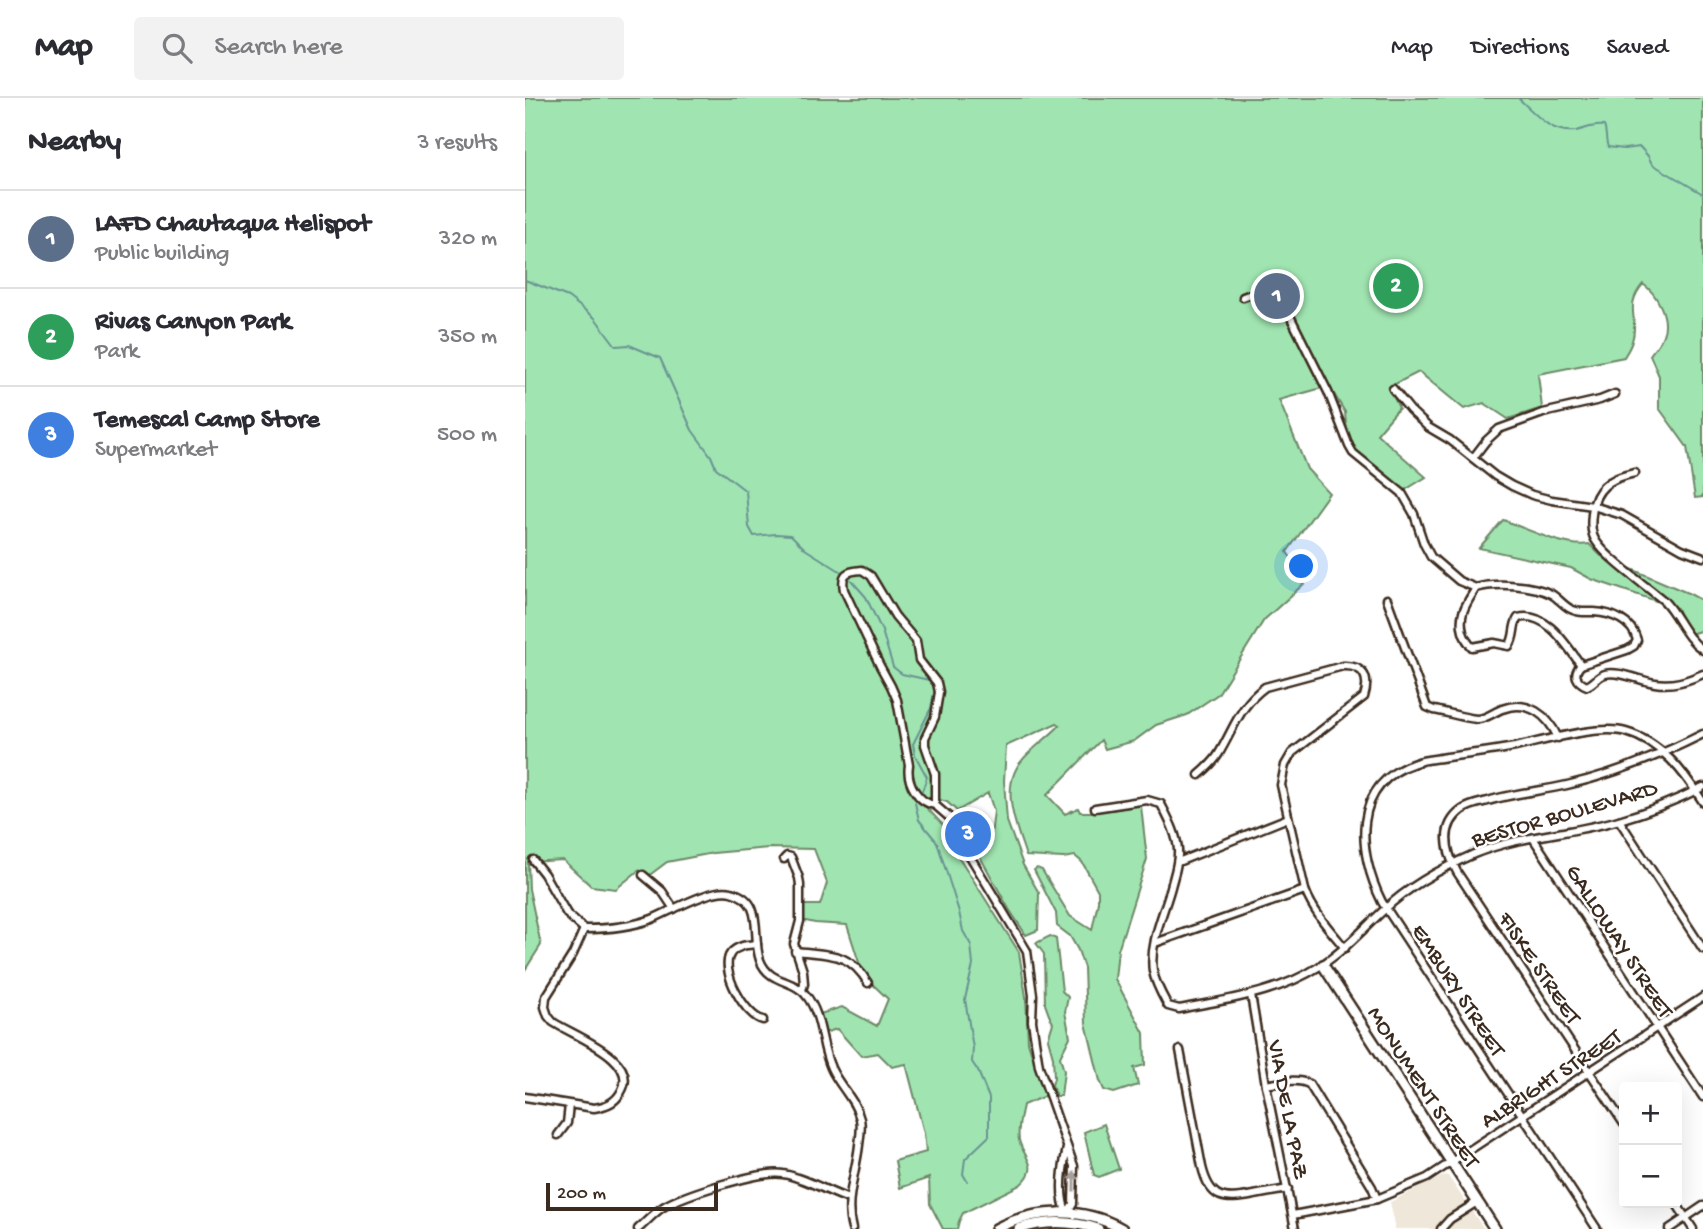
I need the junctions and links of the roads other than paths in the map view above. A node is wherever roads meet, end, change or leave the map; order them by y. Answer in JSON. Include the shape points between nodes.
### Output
{"nodes":[{"id":1,"x":1243,"y":297,"type":"dead end"},
{"id":2,"x":1393,"y":388,"type":"dead end"},
{"id":3,"x":1615,"y":394,"type":"dead end"},
{"id":4,"x":1473,"y":458,"type":"junction"},
{"id":5,"x":1635,"y":473,"type":"dead end"},
{"id":6,"x":1593,"y":506,"type":"junction"},
{"id":7,"x":1703,"y":557,"type":"edge"},
{"id":8,"x":1476,"y":588,"type":"junction"},
{"id":9,"x":1387,"y":599,"type":"dead end"},
{"id":10,"x":1703,"y":650,"type":"edge"},
{"id":11,"x":1581,"y":665,"type":"junction"},
{"id":12,"x":1703,"y":674,"type":"edge"},
{"id":13,"x":1703,"y":734,"type":"edge"},
{"id":14,"x":1558,"y":738,"type":"junction"},
{"id":15,"x":1665,"y":753,"type":"junction"},
{"id":16,"x":1199,"y":775,"type":"dead end"},
{"id":17,"x":1703,"y":787,"type":"edge"},
{"id":18,"x":1696,"y":791,"type":"junction"},
{"id":19,"x":1703,"y":802,"type":"edge"},
{"id":20,"x":935,"y":805,"type":"junction"},
{"id":21,"x":1095,"y":808,"type":"dead end"},
{"id":22,"x":1288,"y":818,"type":"junction"},
{"id":23,"x":1619,"y":820,"type":"junction"},
{"id":24,"x":1533,"y":838,"type":"junction"},
{"id":25,"x":784,"y":859,"type":"dead end"},
{"id":26,"x":533,"y":860,"type":"dead end"},
{"id":27,"x":1178,"y":862,"type":"junction"},
{"id":28,"x":1453,"y":864,"type":"junction"},
{"id":29,"x":643,"y":875,"type":"dead end"},
{"id":30,"x":1305,"y":890,"type":"junction"},
{"id":31,"x":1385,"y":908,"type":"junction"},
{"id":32,"x":674,"y":909,"type":"junction"},
{"id":33,"x":584,"y":929,"type":"junction"},
{"id":34,"x":1155,"y":943,"type":"junction"},
{"id":35,"x":757,"y":944,"type":"junction"},
{"id":36,"x":1345,"y":948,"type":"junction"},
{"id":37,"x":1703,"y":949,"type":"edge"},
{"id":38,"x":796,"y":950,"type":"junction"},
{"id":39,"x":1323,"y":965,"type":"junction"},
{"id":40,"x":868,"y":983,"type":"dead end"},
{"id":41,"x":802,"y":990,"type":"junction"},
{"id":42,"x":1251,"y":995,"type":"junction"},
{"id":43,"x":1703,"y":997,"type":"edge"},
{"id":44,"x":763,"y":1020,"type":"dead end"},
{"id":45,"x":1657,"y":1027,"type":"junction"},
{"id":46,"x":1179,"y":1050,"type":"dead end"},
{"id":47,"x":1590,"y":1072,"type":"junction"},
{"id":48,"x":1266,"y":1085,"type":"junction"},
{"id":49,"x":525,"y":1097,"type":"edge"},
{"id":50,"x":1703,"y":1097,"type":"edge"},
{"id":51,"x":569,"y":1105,"type":"junction"},
{"id":52,"x":1522,"y":1116,"type":"junction"},
{"id":53,"x":1619,"y":1116,"type":"edge"},
{"id":54,"x":558,"y":1135,"type":"dead end"},
{"id":55,"x":1067,"y":1148,"type":"junction"},
{"id":56,"x":1451,"y":1162,"type":"junction"},
{"id":57,"x":1288,"y":1188,"type":"junction"},
{"id":58,"x":849,"y":1199,"type":"junction"},
{"id":59,"x":1377,"y":1199,"type":"junction"},
{"id":60,"x":1477,"y":1202,"type":"junction"},
{"id":61,"x":1703,"y":1206,"type":"edge"},
{"id":62,"x":1679,"y":1208,"type":"edge"},
{"id":63,"x":1293,"y":1215,"type":"junction"},
{"id":64,"x":1686,"y":1218,"type":"junction"},
{"id":65,"x":1068,"y":1222,"type":"edge"},
{"id":66,"x":638,"y":1229,"type":"edge"},
{"id":67,"x":852,"y":1229,"type":"edge"},
{"id":68,"x":996,"y":1229,"type":"edge"},
{"id":69,"x":1019,"y":1229,"type":"edge"},
{"id":70,"x":1098,"y":1229,"type":"edge"},
{"id":71,"x":1122,"y":1229,"type":"edge"},
{"id":72,"x":1295,"y":1229,"type":"edge"},
{"id":73,"x":1441,"y":1229,"type":"edge"},
{"id":74,"x":1495,"y":1229,"type":"edge"},
{"id":75,"x":1597,"y":1229,"type":"edge"},
{"id":76,"x":1669,"y":1229,"type":"edge"},
{"id":77,"x":1693,"y":1229,"type":"edge"}],
"edges":[{"from":1,"to":8,"type":"street","via":[[1272,293],[1285,306],[1353,453],[1402,493],[1431,557],[1459,581]]},
{"from":2,"to":4,"type":"street","via":[[1428,427]]},
{"from":3,"to":4,"type":"street","via":[[1499,429]]},
{"from":4,"to":6,"type":"street","via":[[1495,477],[1532,495]]},
{"from":5,"to":6,"type":"street","via":[[1607,482]]},
{"from":6,"to":7,"type":"street","via":[[1622,515]]},
{"from":6,"to":10,"type":"street","via":[[1591,527],[1598,545],[1673,610],[1684,632]]},
{"from":8,"to":11,"type":"street","via":[[1461,619],[1472,647],[1509,646],[1518,618],[1534,617],[1556,632]]},
{"from":8,"to":11,"type":"street","via":[[1503,585],[1548,592],[1573,610],[1620,619],[1635,633],[1634,646]]},
{"from":9,"to":14,"type":"street","via":[[1427,707],[1478,719],[1518,705],[1531,708],[1553,727]]},
{"from":11,"to":12,"type":"street","via":[[1577,679],[1587,686],[1614,673],[1669,684]]},
{"from":13,"to":15,"type":"street"},
{"from":14,"to":15,"type":"street","name":"EMBURY STREET","via":[[1622,730]]},
{"from":14,"to":31,"type":"street","name":"EMBURY STREET","via":[[1416,762],[1380,785],[1370,802],[1363,838],[1367,866]]},
{"from":15,"to":18,"type":"street","name":"EMBURY STREET"},
{"from":15,"to":28,"type":"street","via":[[1615,772],[1464,809],[1446,836]]},
{"from":16,"to":22,"type":"street","via":[[1218,754],[1255,694],[1278,683],[1353,666],[1366,680],[1364,697],[1302,745],[1285,765],[1282,785]]},
{"from":17,"to":18,"type":"street","name":"BESTOR BOULEVARD"},
{"from":18,"to":19,"type":"street","name":"EMBURY STREET"},
{"from":18,"to":23,"type":"street","name":"BESTOR BOULEVARD"},
{"from":20,"to":20,"type":"street","via":[[935,774],[925,738],[935,717],[937,683],[919,660],[916,641],[871,576],[853,571],[842,580],[844,590],[897,700],[909,781],[923,801]]},
{"from":20,"to":55,"type":"street","via":[[950,818],[1025,945],[1039,1066]]},
{"from":21,"to":27,"type":"street","name":"BESTOR BOULEVARD","via":[[1147,800],[1161,804],[1178,847]]},
{"from":22,"to":27,"type":"street"},
{"from":22,"to":30,"type":"street"},
{"from":23,"to":24,"type":"street","name":"BESTOR BOULEVARD"},
{"from":23,"to":37,"type":"street"},
{"from":24,"to":28,"type":"street","name":"BESTOR BOULEVARD","via":[[1498,845]]},
{"from":24,"to":45,"type":"street","name":"GALLOWAY STREET"},
{"from":25,"to":38,"type":"street","via":[[791,857],[799,878]]},
{"from":26,"to":33,"type":"street","via":[[567,914]]},
{"from":27,"to":34,"type":"street","name":"BESTOR BOULEVARD"},
{"from":28,"to":31,"type":"street","name":"BESTOR BOULEVARD"},
{"from":28,"to":47,"type":"street","name":"FISKE STREET"},
{"from":29,"to":32,"type":"street"},
{"from":30,"to":34,"type":"street"},
{"from":30,"to":36,"type":"street","via":[[1319,918]]},
{"from":31,"to":36,"type":"street","name":"BESTOR BOULEVARD"},
{"from":31,"to":52,"type":"street","name":"EMBURY STREET"},
{"from":32,"to":33,"type":"street","via":[[623,927]]},
{"from":32,"to":35,"type":"street","via":[[713,892],[731,892],[754,911]]},
{"from":33,"to":51,"type":"street","via":[[546,997],[545,1007],[553,1022],[611,1055],[624,1073],[625,1085],[614,1102],[604,1106]]},
{"from":34,"to":42,"type":"street","name":"BESTOR BOULEVARD","via":[[1153,972],[1168,1006],[1179,1009]]},
{"from":35,"to":41,"type":"street","via":[[767,972]]},
{"from":35,"to":44,"type":"street","via":[[739,946],[730,953],[727,972],[750,1013]]},
{"from":36,"to":39,"type":"street","name":"BESTOR BOULEVARD"},
{"from":38,"to":40,"type":"street","via":[[840,956],[862,972]]},
{"from":38,"to":41,"type":"street","via":[[803,971]]},
{"from":39,"to":42,"type":"street","name":"BESTOR BOULEVARD","via":[[1287,984]]},
{"from":39,"to":56,"type":"street","name":"MONUMENT STREET"},
{"from":41,"to":58,"type":"street","via":[[816,1011],[831,1070],[860,1120]]},
{"from":42,"to":48,"type":"street","name":"VIA DE LA PAZ"},
{"from":43,"to":45,"type":"street","name":"ALBRIGHT STREET"},
{"from":45,"to":47,"type":"street","name":"ALBRIGHT STREET"},
{"from":45,"to":50,"type":"street","name":"GALLOWAY STREET"},
{"from":46,"to":57,"type":"street","via":[[1202,1167],[1212,1190],[1224,1198],[1236,1198]]},
{"from":47,"to":52,"type":"street","name":"ALBRIGHT STREET"},
{"from":47,"to":53,"type":"street","name":"FISKE STREET"},
{"from":48,"to":57,"type":"street","name":"VIA DE LA PAZ"},
{"from":48,"to":59,"type":"street","via":[[1295,1080],[1309,1084]]},
{"from":49,"to":51,"type":"street"},
{"from":51,"to":54,"type":"street","via":[[567,1123]]},
{"from":52,"to":56,"type":"street","name":"ALBRIGHT STREET"},
{"from":52,"to":75,"type":"street","name":"EMBURY STREET"},
{"from":55,"to":65,"type":"street","via":[[1062,1205]]},
{"from":65,"to":55,"type":"street","one_way":true,"via":[[1075,1180]]},
{"from":56,"to":59,"type":"street","name":"ALBRIGHT STREET"},
{"from":56,"to":60,"type":"street","name":"MONUMENT STREET"},
{"from":57,"to":63,"type":"street","name":"VIA DE LA PAZ"},
{"from":58,"to":66,"type":"street","via":[[790,1175],[767,1173],[674,1201]]},
{"from":58,"to":67,"type":"street"},
{"from":59,"to":63,"type":"street","name":"ALBRIGHT STREET"},
{"from":60,"to":73,"type":"street"},
{"from":60,"to":74,"type":"street","name":"MONUMENT STREET"},
{"from":61,"to":64,"type":"street"},
{"from":62,"to":64,"type":"street"},
{"from":63,"to":72,"type":"street","name":"VIA DE LA PAZ"},
{"from":64,"to":76,"type":"street"},
{"from":64,"to":77,"type":"street"},
{"from":65,"to":68,"type":"street","via":[[1052,1213]]},
{"from":65,"to":69,"type":"street"},
{"from":65,"to":70,"type":"street"},
{"from":65,"to":71,"type":"street","via":[[1103,1220]]}]}
